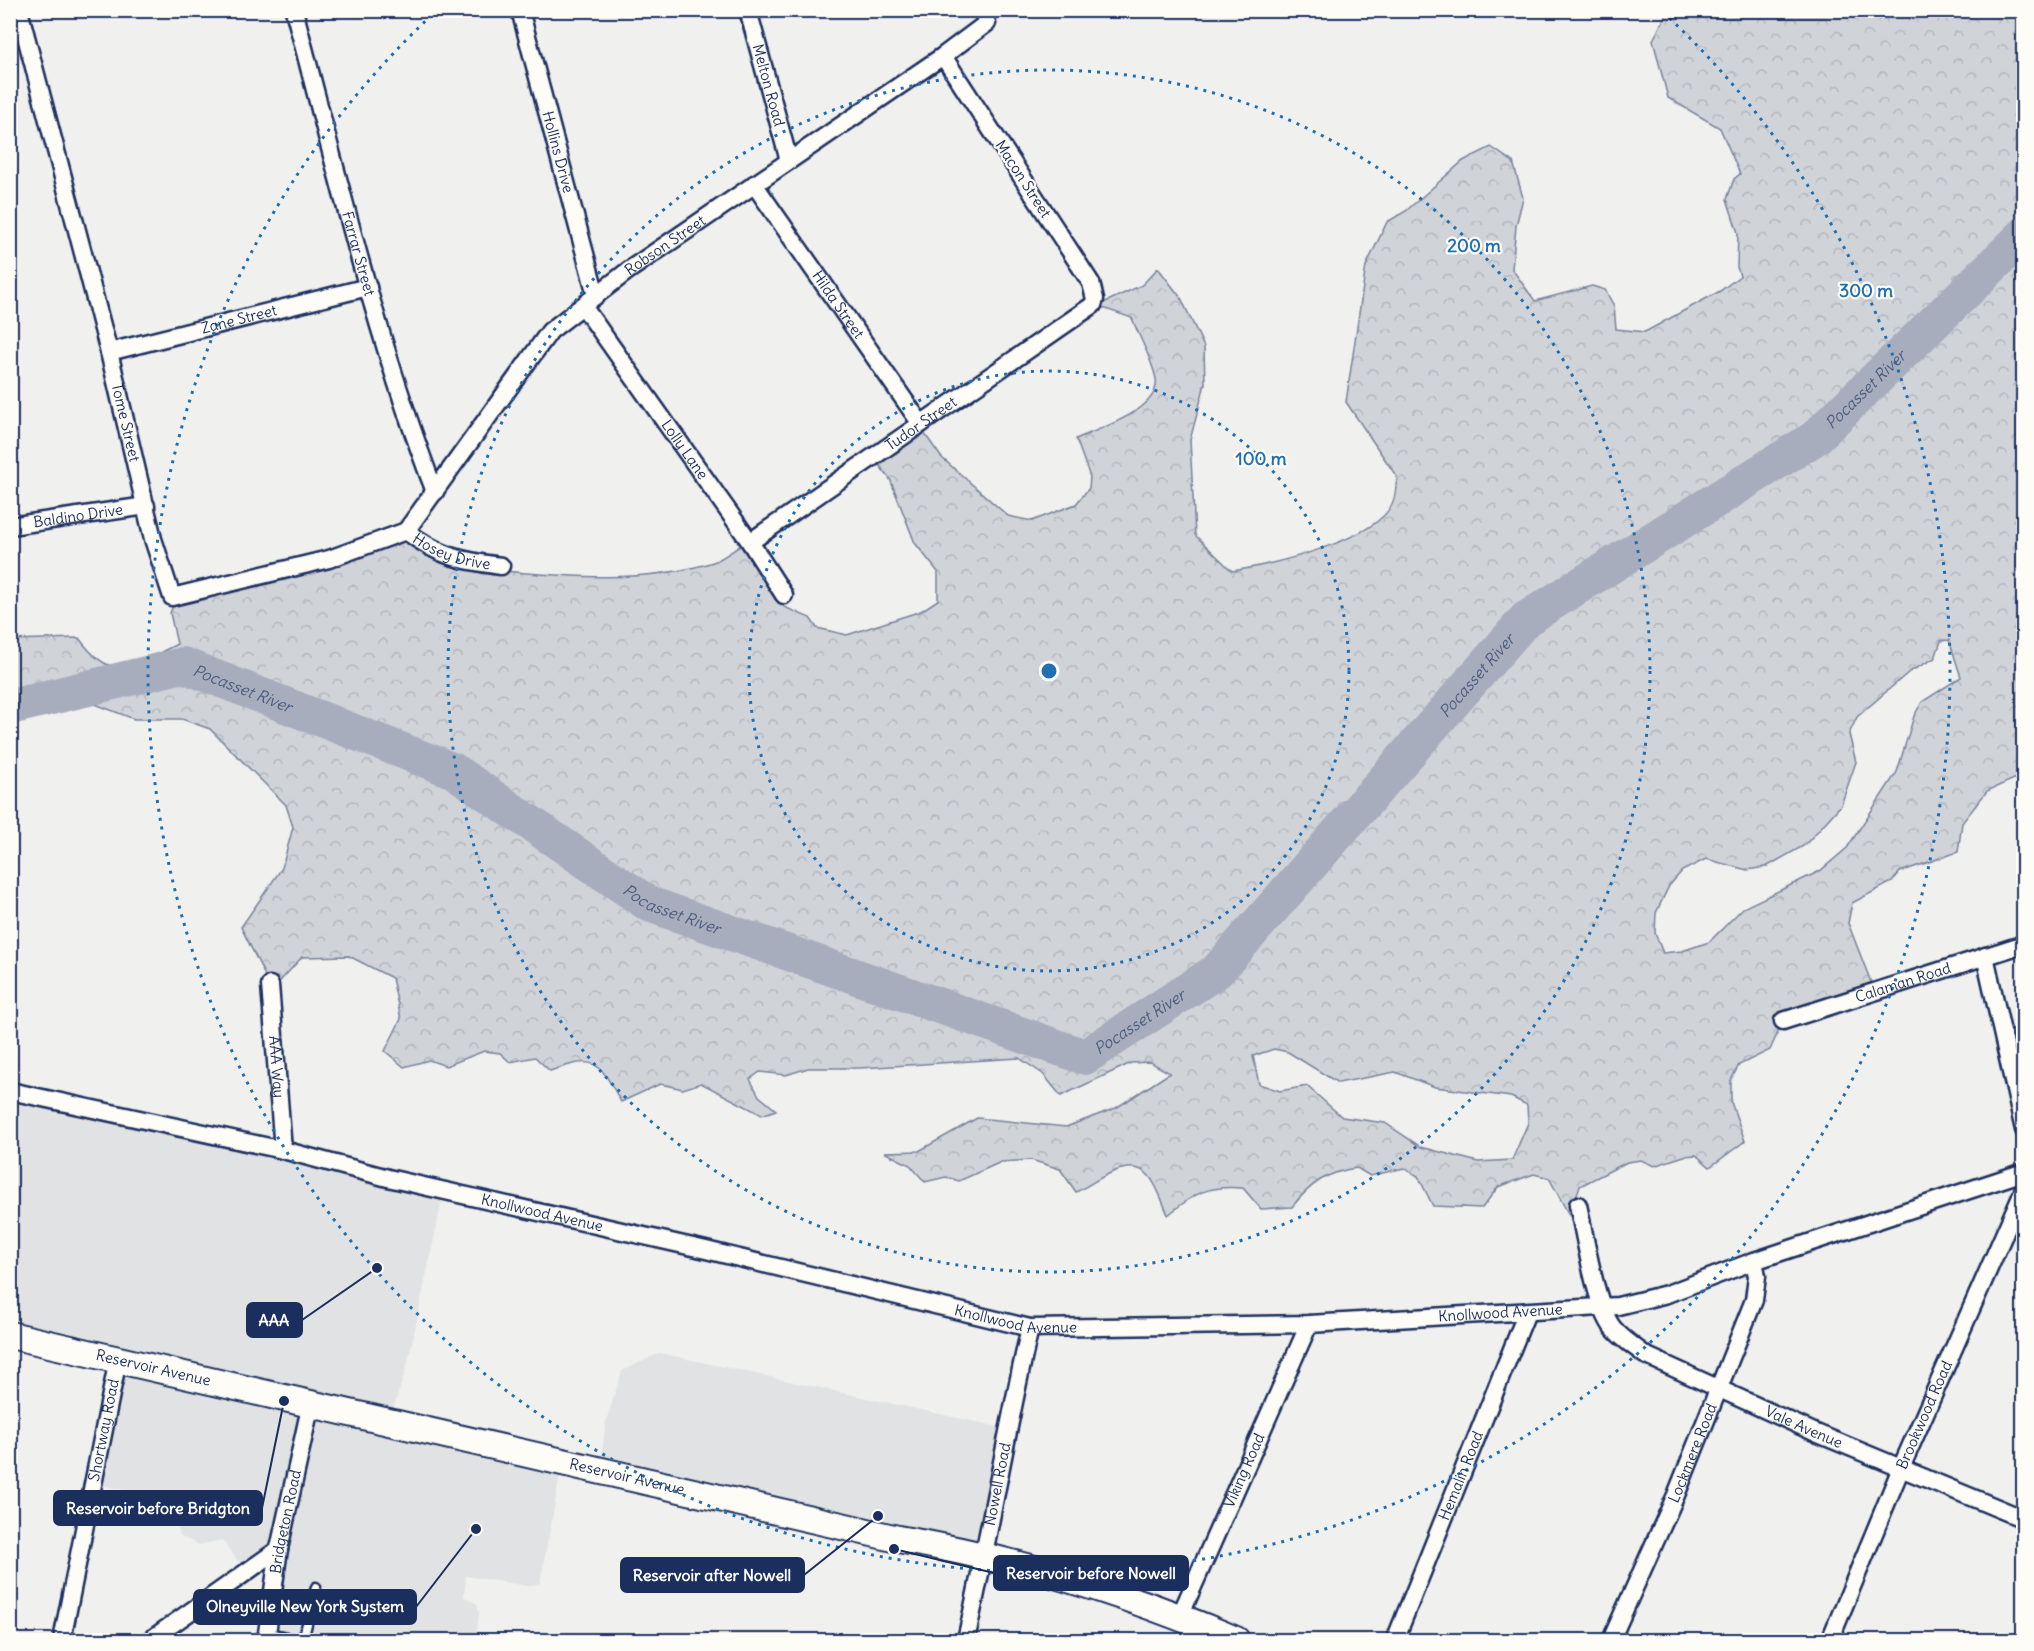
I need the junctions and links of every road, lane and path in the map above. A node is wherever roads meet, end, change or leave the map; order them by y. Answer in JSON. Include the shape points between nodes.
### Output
{"nodes":[{"id":1,"x":19,"y":10,"type":"edge"},
{"id":2,"x":294,"y":10,"type":"edge"},
{"id":3,"x":519,"y":10,"type":"edge"},
{"id":4,"x":748,"y":10,"type":"edge"},
{"id":5,"x":985,"y":17,"type":"edge"},
{"id":6,"x":943,"y":56,"type":"junction"},
{"id":7,"x":789,"y":161,"type":"junction"},
{"id":8,"x":754,"y":184,"type":"junction"},
{"id":9,"x":368,"y":287,"type":"junction"},
{"id":10,"x":596,"y":295,"type":"junction"},
{"id":11,"x":1093,"y":305,"type":"joint"},
{"id":12,"x":583,"y":306,"type":"junction"},
{"id":13,"x":110,"y":352,"type":"junction"},
{"id":14,"x":921,"y":424,"type":"junction"},
{"id":15,"x":435,"y":492,"type":"junction"},
{"id":16,"x":146,"y":506,"type":"junction"},
{"id":17,"x":10,"y":526,"type":"edge"},
{"id":18,"x":406,"y":531,"type":"junction"},
{"id":19,"x":750,"y":542,"type":"junction"},
{"id":20,"x":501,"y":566,"type":"dead end"},
{"id":21,"x":783,"y":595,"type":"dead end"},
{"id":22,"x":2024,"y":944,"type":"edge"},
{"id":23,"x":1985,"y":956,"type":"junction"},
{"id":24,"x":270,"y":985,"type":"dead end"},
{"id":25,"x":1783,"y":1021,"type":"dead end"},
{"id":26,"x":10,"y":1091,"type":"edge"},
{"id":27,"x":2024,"y":1130,"type":"edge"},
{"id":28,"x":283,"y":1150,"type":"junction"},
{"id":29,"x":2024,"y":1173,"type":"edge"},
{"id":30,"x":2024,"y":1189,"type":"edge"},
{"id":31,"x":1578,"y":1205,"type":"dead end"},
{"id":32,"x":1754,"y":1261,"type":"junction"},
{"id":33,"x":1601,"y":1302,"type":"junction"},
{"id":34,"x":1527,"y":1312,"type":"junction"},
{"id":35,"x":1308,"y":1324,"type":"junction"},
{"id":36,"x":1030,"y":1328,"type":"junction"},
{"id":37,"x":10,"y":1335,"type":"edge"},
{"id":38,"x":118,"y":1359,"type":"junction"},
{"id":39,"x":1718,"y":1390,"type":"junction"},
{"id":40,"x":311,"y":1403,"type":"junction"},
{"id":41,"x":1901,"y":1468,"type":"junction"},
{"id":42,"x":2024,"y":1519,"type":"edge"},
{"id":43,"x":279,"y":1550,"type":"junction"},
{"id":44,"x":984,"y":1557,"type":"junction"},
{"id":45,"x":316,"y":1587,"type":"dead end"},
{"id":46,"x":1180,"y":1616,"type":"junction"},
{"id":47,"x":272,"y":1639,"type":"edge"},
{"id":48,"x":62,"y":1641,"type":"edge"},
{"id":49,"x":150,"y":1641,"type":"edge"},
{"id":50,"x":303,"y":1641,"type":"edge"},
{"id":51,"x":966,"y":1641,"type":"edge"},
{"id":52,"x":1236,"y":1641,"type":"edge"},
{"id":53,"x":1395,"y":1641,"type":"edge"},
{"id":54,"x":1611,"y":1641,"type":"edge"},
{"id":55,"x":1830,"y":1641,"type":"edge"}],
"edges":[{"from":1,"to":13,"type":"street","name":"Tome Street"},
{"from":2,"to":9,"type":"street","name":"Farrar Street"},
{"from":3,"to":10,"type":"street","name":"Hollins Drive"},
{"from":4,"to":7,"type":"street","name":"Melton Road"},
{"from":5,"to":6,"type":"street","name":"Robson Street"},
{"from":6,"to":7,"type":"street","name":"Robson Street"},
{"from":6,"to":11,"type":"street","name":"Macon Street","via":[[1091,283]]},
{"from":7,"to":8,"type":"street","name":"Robson Street"},
{"from":8,"to":10,"type":"street","name":"Robson Street"},
{"from":8,"to":14,"type":"street","name":"Hilda Street"},
{"from":9,"to":13,"type":"street","name":"Zane Street"},
{"from":9,"to":15,"type":"street","name":"Farrar Street","via":[[412,432]]},
{"from":10,"to":12,"type":"street","name":"Robson Street"},
{"from":11,"to":14,"type":"street","name":"Tudor Street"},
{"from":12,"to":15,"type":"street","name":"Robson Street","via":[[550,331]]},
{"from":12,"to":19,"type":"street","name":"Lolly Lane"},
{"from":13,"to":16,"type":"street","name":"Tome Street"},
{"from":14,"to":19,"type":"street","name":"Tudor Street"},
{"from":15,"to":18,"type":"street","name":"Robson Street"},
{"from":16,"to":17,"type":"street","name":"Baldino Drive"},
{"from":16,"to":18,"type":"street","name":"Tome Street","via":[[172,597],[329,560]]},
{"from":18,"to":20,"type":"street","name":"Hosey Drive","via":[[433,551]]},
{"from":19,"to":21,"type":"street","name":"Lolly Lane"},
{"from":22,"to":23,"type":"street","name":"Calaman Road"},
{"from":23,"to":25,"type":"street","name":"Calaman Road"},
{"from":23,"to":27,"type":"street"},
{"from":24,"to":28,"type":"street","name":"AAA Way"},
{"from":26,"to":28,"type":"street","name":"Knollwood Avenue"},
{"from":28,"to":36,"type":"street","name":"Knollwood Avenue","via":[[377,1176]]},
{"from":29,"to":32,"type":"street","name":"Knollwood Avenue"},
{"from":30,"to":41,"type":"street","name":"Brookwood Road"},
{"from":31,"to":33,"type":"street","name":"Vale Avenue"},
{"from":32,"to":33,"type":"street","name":"Knollwood Avenue","via":[[1667,1294]]},
{"from":32,"to":39,"type":"street","name":"Lockmere Road","via":[[1754,1300]]},
{"from":33,"to":34,"type":"street","name":"Knollwood Avenue"},
{"from":33,"to":39,"type":"street","name":"Vale Avenue","via":[[1611,1326],[1638,1350]]},
{"from":34,"to":35,"type":"street","name":"Knollwood Avenue"},
{"from":34,"to":53,"type":"street","name":"Hemalin Road"},
{"from":35,"to":36,"type":"street","name":"Knollwood Avenue"},
{"from":35,"to":46,"type":"street","name":"Viking Road"},
{"from":36,"to":44,"type":"street","name":"Nowell Road","via":[[1005,1436]]},
{"from":37,"to":38,"type":"main road","name":"Reservoir Avenue"},
{"from":38,"to":40,"type":"main road","name":"Reservoir Avenue"},
{"from":38,"to":48,"type":"street","name":"Shortway Road"},
{"from":39,"to":41,"type":"street","name":"Vale Avenue"},
{"from":39,"to":54,"type":"street","name":"Lockmere Road"},
{"from":40,"to":43,"type":"street","name":"Bridgeton Road"},
{"from":40,"to":44,"type":"main road","name":"Reservoir Avenue"},
{"from":41,"to":42,"type":"street","name":"Vale Avenue"},
{"from":41,"to":55,"type":"street","name":"Brookwood Road"},
{"from":43,"to":47,"type":"street","name":"Bridgeton Road"},
{"from":43,"to":49,"type":"street"},
{"from":44,"to":46,"type":"main road","name":"Reservoir Avenue","via":[[1087,1583]]},
{"from":44,"to":51,"type":"street","name":"Nowell Road"},
{"from":45,"to":50,"type":"lane"},
{"from":46,"to":52,"type":"main road","name":"Reservoir Avenue"}]}
